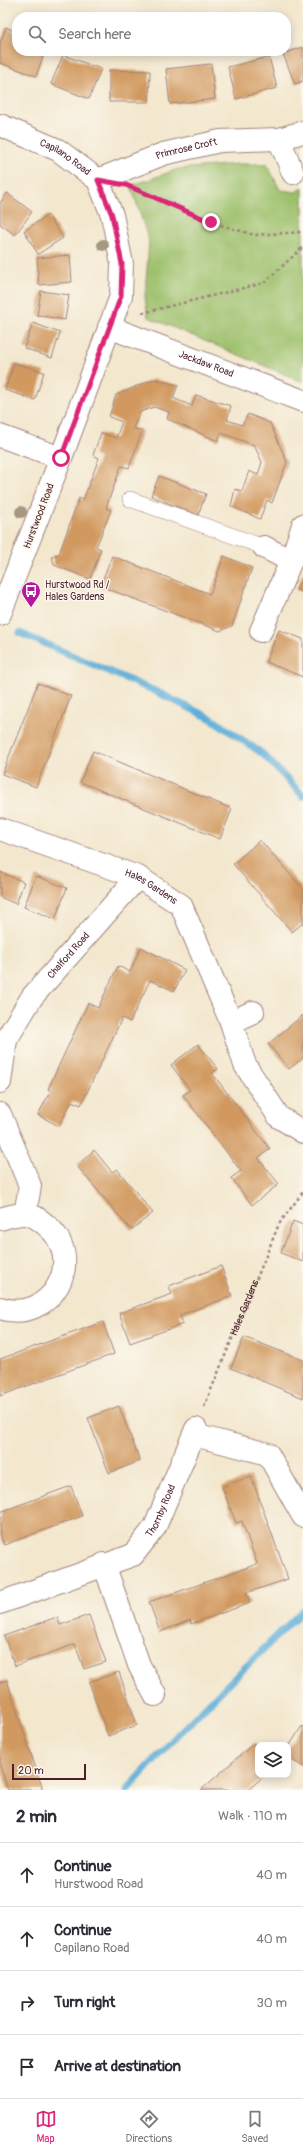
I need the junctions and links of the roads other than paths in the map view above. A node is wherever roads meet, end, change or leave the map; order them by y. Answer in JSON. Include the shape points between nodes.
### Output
{"nodes":[{"id":1,"x":0,"y":125,"type":"edge"},
{"id":2,"x":303,"y":132,"type":"edge"},
{"id":3,"x":279,"y":139,"type":"junction"},
{"id":4,"x":293,"y":173,"type":"dead end"},
{"id":5,"x":98,"y":180,"type":"junction"},
{"id":6,"x":111,"y":323,"type":"junction"},
{"id":7,"x":303,"y":401,"type":"edge"},
{"id":8,"x":0,"y":436,"type":"edge"},
{"id":9,"x":61,"y":458,"type":"junction"},
{"id":10,"x":130,"y":499,"type":"dead end"},
{"id":11,"x":303,"y":525,"type":"edge"},
{"id":12,"x":264,"y":547,"type":"joint"},
{"id":13,"x":291,"y":561,"type":"junction"},
{"id":14,"x":0,"y":614,"type":"edge"},
{"id":15,"x":261,"y":631,"type":"dead end"},
{"id":16,"x":0,"y":829,"type":"edge"},
{"id":17,"x":138,"y":877,"type":"junction"},
{"id":18,"x":253,"y":1012,"type":"dead end"},
{"id":19,"x":231,"y":1022,"type":"junction"},
{"id":20,"x":3,"y":1039,"type":"edge"},
{"id":21,"x":0,"y":1082,"type":"edge"},
{"id":22,"x":0,"y":1114,"type":"edge"},
{"id":23,"x":303,"y":1132,"type":"edge"},
{"id":24,"x":25,"y":1214,"type":"junction"},
{"id":25,"x":0,"y":1219,"type":"edge"},
{"id":26,"x":0,"y":1308,"type":"edge"},
{"id":27,"x":303,"y":1516,"type":"edge"},
{"id":28,"x":104,"y":1564,"type":"junction"},
{"id":29,"x":0,"y":1603,"type":"edge"},
{"id":30,"x":155,"y":1695,"type":"dead end"}],
"edges":[{"from":1,"to":5,"type":"street","name":"Capilano Road","via":[[58,150]]},
{"from":2,"to":3,"type":"street","name":"Primrose Croft"},
{"from":3,"to":4,"type":"street"},
{"from":3,"to":5,"type":"street","name":"Primrose Croft","via":[[220,141],[162,154]]},
{"from":5,"to":6,"type":"street","name":"Capilano Road","via":[[112,215],[122,264],[121,296]]},
{"from":6,"to":7,"type":"street","name":"Jackdaw Road"},
{"from":6,"to":9,"type":"street","name":"Hurstwood Road"},
{"from":8,"to":9,"type":"street"},
{"from":9,"to":14,"type":"street","name":"Hurstwood Road"},
{"from":10,"to":12,"type":"lane"},
{"from":11,"to":13,"type":"street"},
{"from":12,"to":13,"type":"street"},
{"from":13,"to":15,"type":"street"},
{"from":16,"to":17,"type":"street","name":"Hales Gardens"},
{"from":17,"to":19,"type":"street","name":"Hales Gardens","via":[[181,905]]},
{"from":17,"to":20,"type":"street","name":"Chalford Road","via":[[32,997]]},
{"from":18,"to":19,"type":"street"},
{"from":19,"to":23,"type":"street","name":"Hales Gardens","via":[[245,1065],[264,1097],[279,1117]]},
{"from":20,"to":21,"type":"street","name":"Chalford Road"},
{"from":22,"to":24,"type":"street","via":[[30,1186]]},
{"from":24,"to":25,"type":"street"},
{"from":24,"to":26,"type":"street","via":[[37,1218],[56,1233],[65,1257],[64,1273],[58,1287],[44,1302],[23,1310]]},
{"from":27,"to":28,"type":"street","name":"Thornby Road","via":[[268,1454],[195,1432],[156,1527],[133,1555]]},
{"from":28,"to":29,"type":"street","name":"Thornby Road"},
{"from":28,"to":30,"type":"street","via":[[139,1665]]}]}
